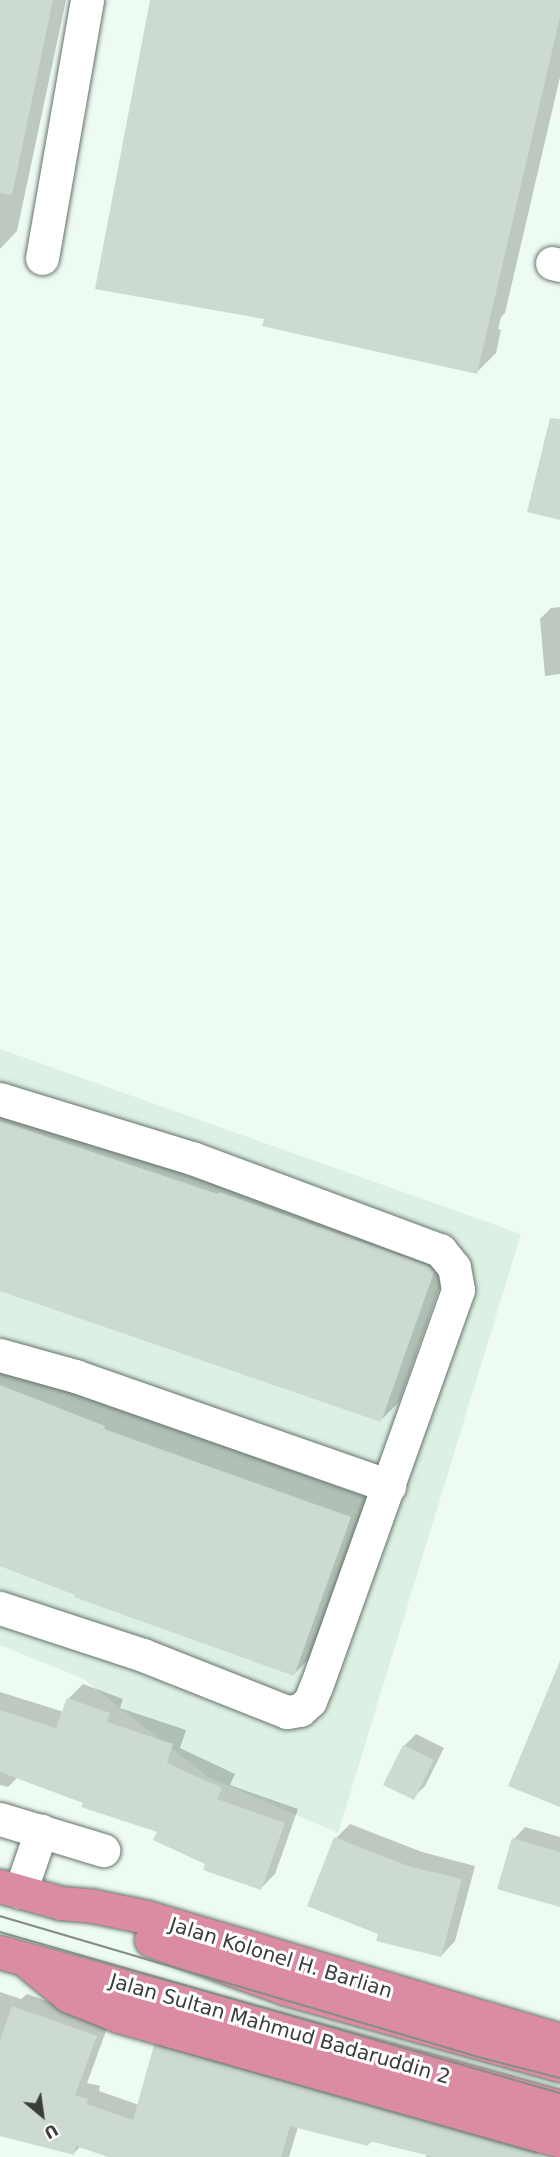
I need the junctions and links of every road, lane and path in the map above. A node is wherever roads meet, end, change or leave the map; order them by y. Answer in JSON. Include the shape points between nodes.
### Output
{"nodes":[{"id":1,"x":87,"y":0,"type":"edge"},
{"id":2,"x":42,"y":258,"type":"dead end"},
{"id":3,"x":0,"y":1099,"type":"edge"},
{"id":4,"x":0,"y":1355,"type":"edge"},
{"id":5,"x":389,"y":1486,"type":"junction"},
{"id":6,"x":0,"y":1608,"type":"edge"},
{"id":7,"x":0,"y":1819,"type":"edge"},
{"id":8,"x":42,"y":1832,"type":"junction"},
{"id":9,"x":104,"y":1850,"type":"dead end"},
{"id":10,"x":10,"y":1889,"type":"edge"},
{"id":11,"x":71,"y":1909,"type":"junction"},
{"id":12,"x":26,"y":1960,"type":"edge"},
{"id":13,"x":560,"y":2040,"type":"edge"},
{"id":14,"x":560,"y":2065,"type":"edge"},
{"id":15,"x":560,"y":2107,"type":"edge"},
{"id":16,"x":560,"y":2141,"type":"edge"}],
"edges":[{"from":1,"to":2,"type":"street"},
{"from":3,"to":5,"type":"street","via":[[192,1158],[440,1250],[454,1267],[458,1290]]},
{"from":4,"to":5,"type":"street","via":[[75,1376]]},
{"from":5,"to":6,"type":"street","via":[[310,1701],[300,1710],[287,1712],[143,1655]]},
{"from":7,"to":8,"type":"street"},
{"from":8,"to":9,"type":"street"},
{"from":8,"to":10,"type":"street"},
{"from":10,"to":11,"type":"highway","name":"Jalan Kolonel H. Barlian"},
{"from":11,"to":13,"type":"highway","name":"Jalan Kolonel H. Barlian","via":[[93,1906],[147,1917]]},
{"from":11,"to":14,"type":"highway","name":"Jalan Sultan Mahmud Badaruddin 2","via":[[284,1988]]},
{"from":12,"to":15,"type":"highway","name":"Jalan Sultan Mahmud Badaruddin 2"},
{"from":12,"to":16,"type":"highway","via":[[69,1996],[118,2016]]}]}
